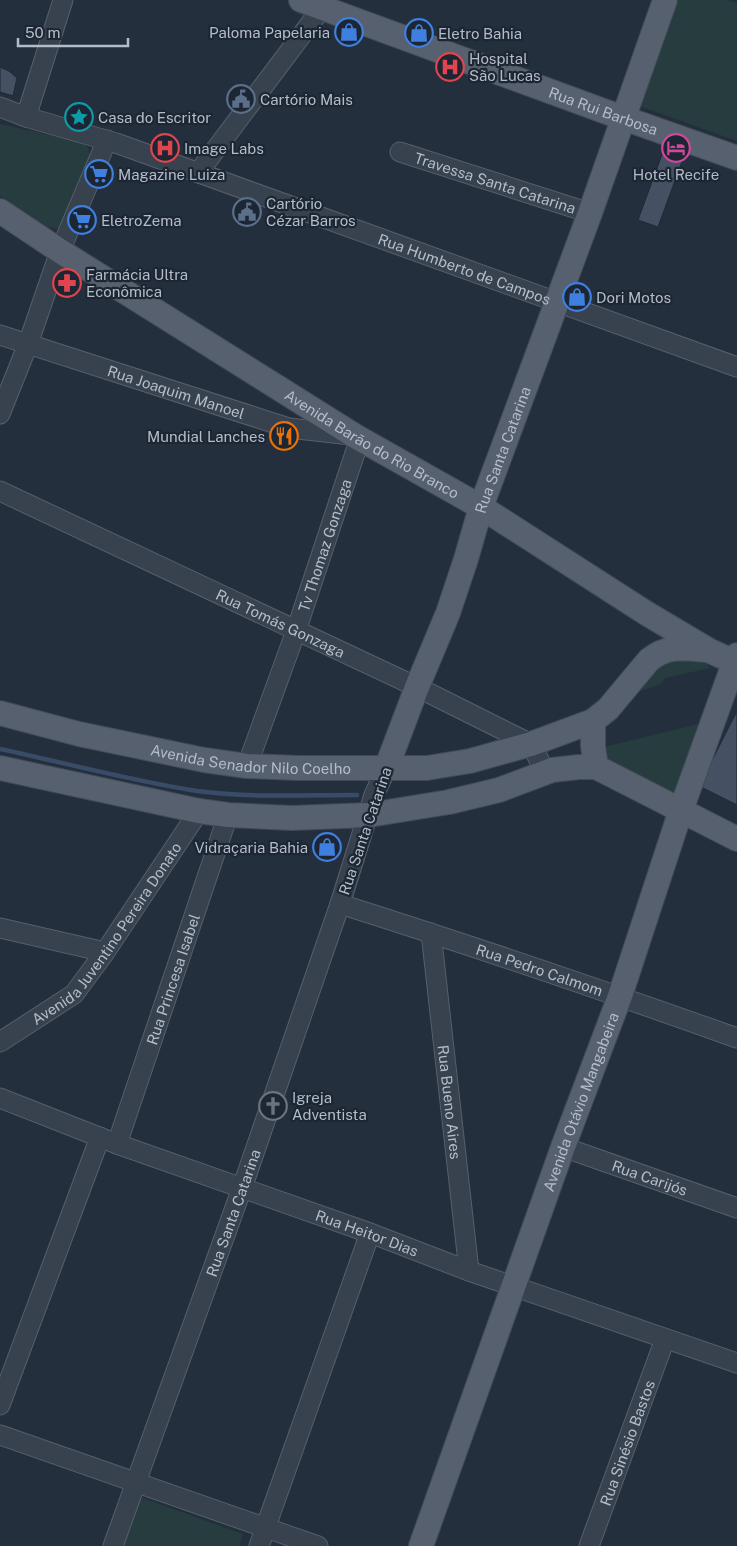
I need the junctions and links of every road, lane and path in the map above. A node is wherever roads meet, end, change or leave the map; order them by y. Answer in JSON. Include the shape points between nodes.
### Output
{"nodes":[{"id":1,"x":63,"y":0,"type":"edge"},
{"id":2,"x":666,"y":0,"type":"edge"},
{"id":3,"x":317,"y":3,"type":"edge"},
{"id":4,"x":0,"y":107,"type":"edge"},
{"id":5,"x":26,"y":117,"type":"junction"},
{"id":6,"x":624,"y":118,"type":"junction"},
{"id":7,"x":107,"y":140,"type":"junction"},
{"id":8,"x":400,"y":152,"type":"dead end"},
{"id":9,"x":737,"y":158,"type":"edge"},
{"id":10,"x":198,"y":173,"type":"junction"},
{"id":11,"x":0,"y":211,"type":"edge"},
{"id":12,"x":590,"y":213,"type":"junction"},
{"id":13,"x":60,"y":251,"type":"junction"},
{"id":14,"x":556,"y":303,"type":"junction"},
{"id":15,"x":0,"y":336,"type":"edge"},
{"id":16,"x":28,"y":344,"type":"junction"},
{"id":17,"x":737,"y":367,"type":"edge"},
{"id":18,"x":0,"y":414,"type":"edge"},
{"id":19,"x":357,"y":437,"type":"junction"},
{"id":20,"x":0,"y":491,"type":"edge"},
{"id":21,"x":481,"y":507,"type":"junction"},
{"id":22,"x":646,"y":612,"type":"junction"},
{"id":23,"x":296,"y":631,"type":"junction"},
{"id":24,"x":710,"y":651,"type":"junction"},
{"id":25,"x":649,"y":660,"type":"junction"},
{"id":26,"x":736,"y":660,"type":"edge"},
{"id":27,"x":417,"y":687,"type":"junction"},
{"id":28,"x":0,"y":713,"type":"edge"},
{"id":29,"x":594,"y":721,"type":"junction"},
{"id":30,"x":531,"y":744,"type":"junction"},
{"id":31,"x":247,"y":766,"type":"junction"},
{"id":32,"x":596,"y":767,"type":"junction"},
{"id":33,"x":0,"y":768,"type":"edge"},
{"id":34,"x":386,"y":769,"type":"junction"},
{"id":35,"x":544,"y":772,"type":"junction"},
{"id":36,"x":682,"y":810,"type":"junction"},
{"id":37,"x":199,"y":811,"type":"junction"},
{"id":38,"x":228,"y":815,"type":"junction"},
{"id":39,"x":368,"y":816,"type":"junction"},
{"id":40,"x":737,"y":839,"type":"edge"},
{"id":41,"x":340,"y":904,"type":"junction"},
{"id":42,"x":0,"y":928,"type":"edge"},
{"id":43,"x":431,"y":933,"type":"junction"},
{"id":44,"x":105,"y":952,"type":"junction"},
{"id":45,"x":620,"y":996,"type":"junction"},
{"id":46,"x":737,"y":1038,"type":"edge"},
{"id":47,"x":0,"y":1042,"type":"edge"},
{"id":48,"x":0,"y":1098,"type":"edge"},
{"id":49,"x":109,"y":1141,"type":"junction"},
{"id":50,"x":563,"y":1148,"type":"junction"},
{"id":51,"x":242,"y":1188,"type":"junction"},
{"id":52,"x":737,"y":1208,"type":"edge"},
{"id":53,"x":370,"y":1233,"type":"junction"},
{"id":54,"x":469,"y":1271,"type":"junction"},
{"id":55,"x":514,"y":1286,"type":"junction"},
{"id":56,"x":665,"y":1338,"type":"junction"},
{"id":57,"x":737,"y":1363,"type":"edge"},
{"id":58,"x":0,"y":1405,"type":"edge"},
{"id":59,"x":0,"y":1435,"type":"edge"},
{"id":60,"x":136,"y":1483,"type":"junction"},
{"id":61,"x":262,"y":1537,"type":"edge"},
{"id":62,"x":113,"y":1546,"type":"edge"},
{"id":63,"x":318,"y":1546,"type":"edge"},
{"id":64,"x":421,"y":1546,"type":"edge"},
{"id":65,"x":589,"y":1546,"type":"edge"}],
"edges":[{"from":1,"to":5,"type":"street"},
{"from":2,"to":6,"type":"main road","name":"Rua Santa Catarina"},
{"from":3,"to":6,"type":"main road","name":"Rua Rui Barbosa"},
{"from":3,"to":10,"type":"street"},
{"from":4,"to":5,"type":"street","name":"Rua Humberto de Campos"},
{"from":5,"to":7,"type":"street","name":"Rua Humberto de Campos"},
{"from":6,"to":9,"type":"main road","name":"Rua Rui Barbosa"},
{"from":6,"to":12,"type":"main road","name":"Rua Santa Catarina"},
{"from":7,"to":10,"type":"street","name":"Rua Humberto de Campos"},
{"from":7,"to":13,"type":"street"},
{"from":8,"to":12,"type":"street","name":"Travessa Santa Catarina"},
{"from":10,"to":14,"type":"street","name":"Rua Humberto de Campos"},
{"from":11,"to":13,"type":"main road","name":"Avenida Barão do Rio Branco"},
{"from":12,"to":14,"type":"main road","name":"Rua Santa Catarina"},
{"from":13,"to":16,"type":"street"},
{"from":13,"to":19,"type":"main road","name":"Avenida Barão do Rio Branco"},
{"from":14,"to":17,"type":"street","name":"Rua Humberto de Campos"},
{"from":14,"to":21,"type":"main road","name":"Rua Santa Catarina"},
{"from":15,"to":16,"type":"street","name":"Rua Joaquim Manoel"},
{"from":16,"to":18,"type":"street"},
{"from":16,"to":19,"type":"street","name":"Rua Joaquim Manoel","via":[[290,428]]},
{"from":19,"to":21,"type":"main road","name":"Avenida Barão do Rio Branco"},
{"from":19,"to":23,"type":"street","name":"Tv Thomaz Gonzaga"},
{"from":20,"to":23,"type":"street","name":"Rua Tomás Gonzaga"},
{"from":21,"to":22,"type":"main road","name":"Avenida Barão do Rio Branco"},
{"from":21,"to":27,"type":"main road","name":"Rua Santa Catarina","via":[[448,614]]},
{"from":22,"to":24,"type":"main road","name":"Avenida Barão do Rio Branco"},
{"from":22,"to":25,"type":"main road"},
{"from":23,"to":27,"type":"street","name":"Rua Tomás Gonzaga"},
{"from":23,"to":31,"type":"street","name":"Tv Thomaz Gonzaga"},
{"from":24,"to":25,"type":"main road","name":"Avenida Senador Nilo Coelho","via":[[668,649]]},
{"from":24,"to":26,"type":"main road","name":"Avenida Barão do Rio Branco"},
{"from":25,"to":29,"type":"main road","name":"Avenida Senador Nilo Coelho"},
{"from":26,"to":36,"type":"main road","name":"Avenida Otávio Mangabeira"},
{"from":27,"to":30,"type":"street","name":"Rua Tomás Gonzaga"},
{"from":27,"to":34,"type":"main road","name":"Rua Santa Catarina"},
{"from":28,"to":31,"type":"main road","name":"Avenida Senador Nilo Coelho","via":[[146,749]]},
{"from":29,"to":30,"type":"main road","name":"Avenida Senador Nilo Coelho"},
{"from":29,"to":32,"type":"main road"},
{"from":30,"to":34,"type":"main road","name":"Avenida Senador Nilo Coelho","via":[[453,765]]},
{"from":30,"to":35,"type":"street"},
{"from":31,"to":34,"type":"main road","name":"Avenida Senador Nilo Coelho"},
{"from":32,"to":35,"type":"main road"},
{"from":32,"to":36,"type":"main road"},
{"from":33,"to":37,"type":"main road"},
{"from":34,"to":39,"type":"street","name":"Rua Santa Catarina"},
{"from":35,"to":39,"type":"main road","via":[[499,790]]},
{"from":36,"to":40,"type":"main road"},
{"from":36,"to":45,"type":"main road","name":"Avenida Otávio Mangabeira"},
{"from":37,"to":38,"type":"main road"},
{"from":37,"to":44,"type":"street","name":"Avenida Juventino Pereira Donato"},
{"from":38,"to":39,"type":"main road","via":[[292,818]]},
{"from":38,"to":49,"type":"street","name":"Rua Princesa Isabel"},
{"from":39,"to":41,"type":"street","name":"Rua Santa Catarina"},
{"from":41,"to":43,"type":"street","name":"Rua Pedro Calmom"},
{"from":41,"to":51,"type":"street","name":"Rua Santa Catarina"},
{"from":42,"to":44,"type":"street"},
{"from":43,"to":45,"type":"street","name":"Rua Pedro Calmom"},
{"from":43,"to":54,"type":"street","name":"Rua Bueno Aires"},
{"from":44,"to":47,"type":"street","name":"Avenida Juventino Pereira Donato","via":[[74,994]]},
{"from":45,"to":46,"type":"street","name":"Rua Pedro Calmom"},
{"from":45,"to":50,"type":"main road","name":"Avenida Otávio Mangabeira"},
{"from":48,"to":49,"type":"street","name":"Rua Heitor Dias"},
{"from":49,"to":51,"type":"street","name":"Rua Heitor Dias"},
{"from":49,"to":58,"type":"street","name":"Rua Princesa Isabel"},
{"from":50,"to":52,"type":"street","name":"Rua Carijós"},
{"from":50,"to":55,"type":"main road","name":"Avenida Otávio Mangabeira"},
{"from":51,"to":53,"type":"street","name":"Rua Heitor Dias"},
{"from":51,"to":60,"type":"street","name":"Rua Santa Catarina"},
{"from":53,"to":54,"type":"street","name":"Rua Heitor Dias"},
{"from":53,"to":61,"type":"street"},
{"from":54,"to":55,"type":"street","name":"Rua Heitor Dias"},
{"from":55,"to":56,"type":"street","name":"Rua Heitor Dias"},
{"from":55,"to":64,"type":"main road","name":"Avenida Otávio Mangabeira"},
{"from":56,"to":57,"type":"street","name":"Rua Heitor Dias"},
{"from":56,"to":65,"type":"street","name":"Rua Sinésio Bastos"},
{"from":59,"to":60,"type":"street"},
{"from":60,"to":61,"type":"street"},
{"from":60,"to":62,"type":"street","name":"Rua Santa Catarina"},
{"from":61,"to":63,"type":"street"}]}
